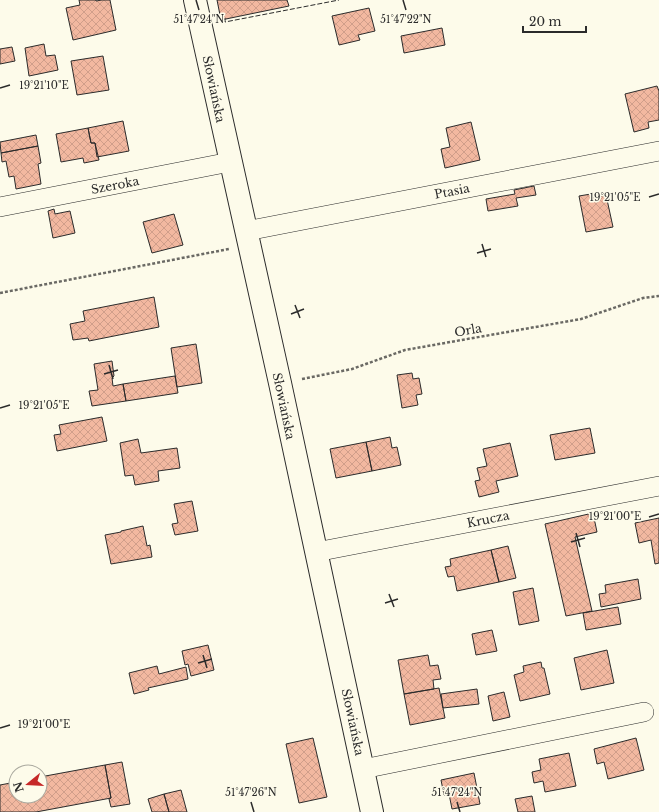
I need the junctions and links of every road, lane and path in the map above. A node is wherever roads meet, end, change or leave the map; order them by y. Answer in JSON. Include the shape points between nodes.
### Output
{"nodes":[{"id":1,"x":195,"y":0,"type":"edge"},
{"id":2,"x":659,"y":151,"type":"edge"},
{"id":3,"x":230,"y":162,"type":"junction"},
{"id":4,"x":0,"y":207,"type":"edge"},
{"id":5,"x":247,"y":238,"type":"junction"},
{"id":6,"x":0,"y":293,"type":"edge"},
{"id":7,"x":659,"y":296,"type":"edge"},
{"id":8,"x":280,"y":383,"type":"junction"},
{"id":9,"x":659,"y":486,"type":"edge"},
{"id":10,"x":316,"y":552,"type":"junction"},
{"id":11,"x":644,"y":712,"type":"dead end"},
{"id":12,"x":363,"y":769,"type":"junction"},
{"id":13,"x":372,"y":812,"type":"edge"}],
"edges":[{"from":1,"to":3,"type":"street","name":"Słowiańska"},
{"from":2,"to":5,"type":"street","name":"Ptasia"},
{"from":3,"to":4,"type":"street","name":"Szeroka"},
{"from":3,"to":5,"type":"street","name":"Słowiańska"},
{"from":5,"to":6,"type":"path"},
{"from":5,"to":8,"type":"street","name":"Słowiańska"},
{"from":7,"to":8,"type":"path","name":"Orla","via":[[643,298],[582,319],[405,350],[352,369]]},
{"from":8,"to":10,"type":"street","name":"Słowiańska"},
{"from":9,"to":10,"type":"street","name":"Krucza"},
{"from":10,"to":12,"type":"street","name":"Słowiańska"},
{"from":11,"to":12,"type":"street"},
{"from":12,"to":13,"type":"street","name":"Słowiańska"}]}
